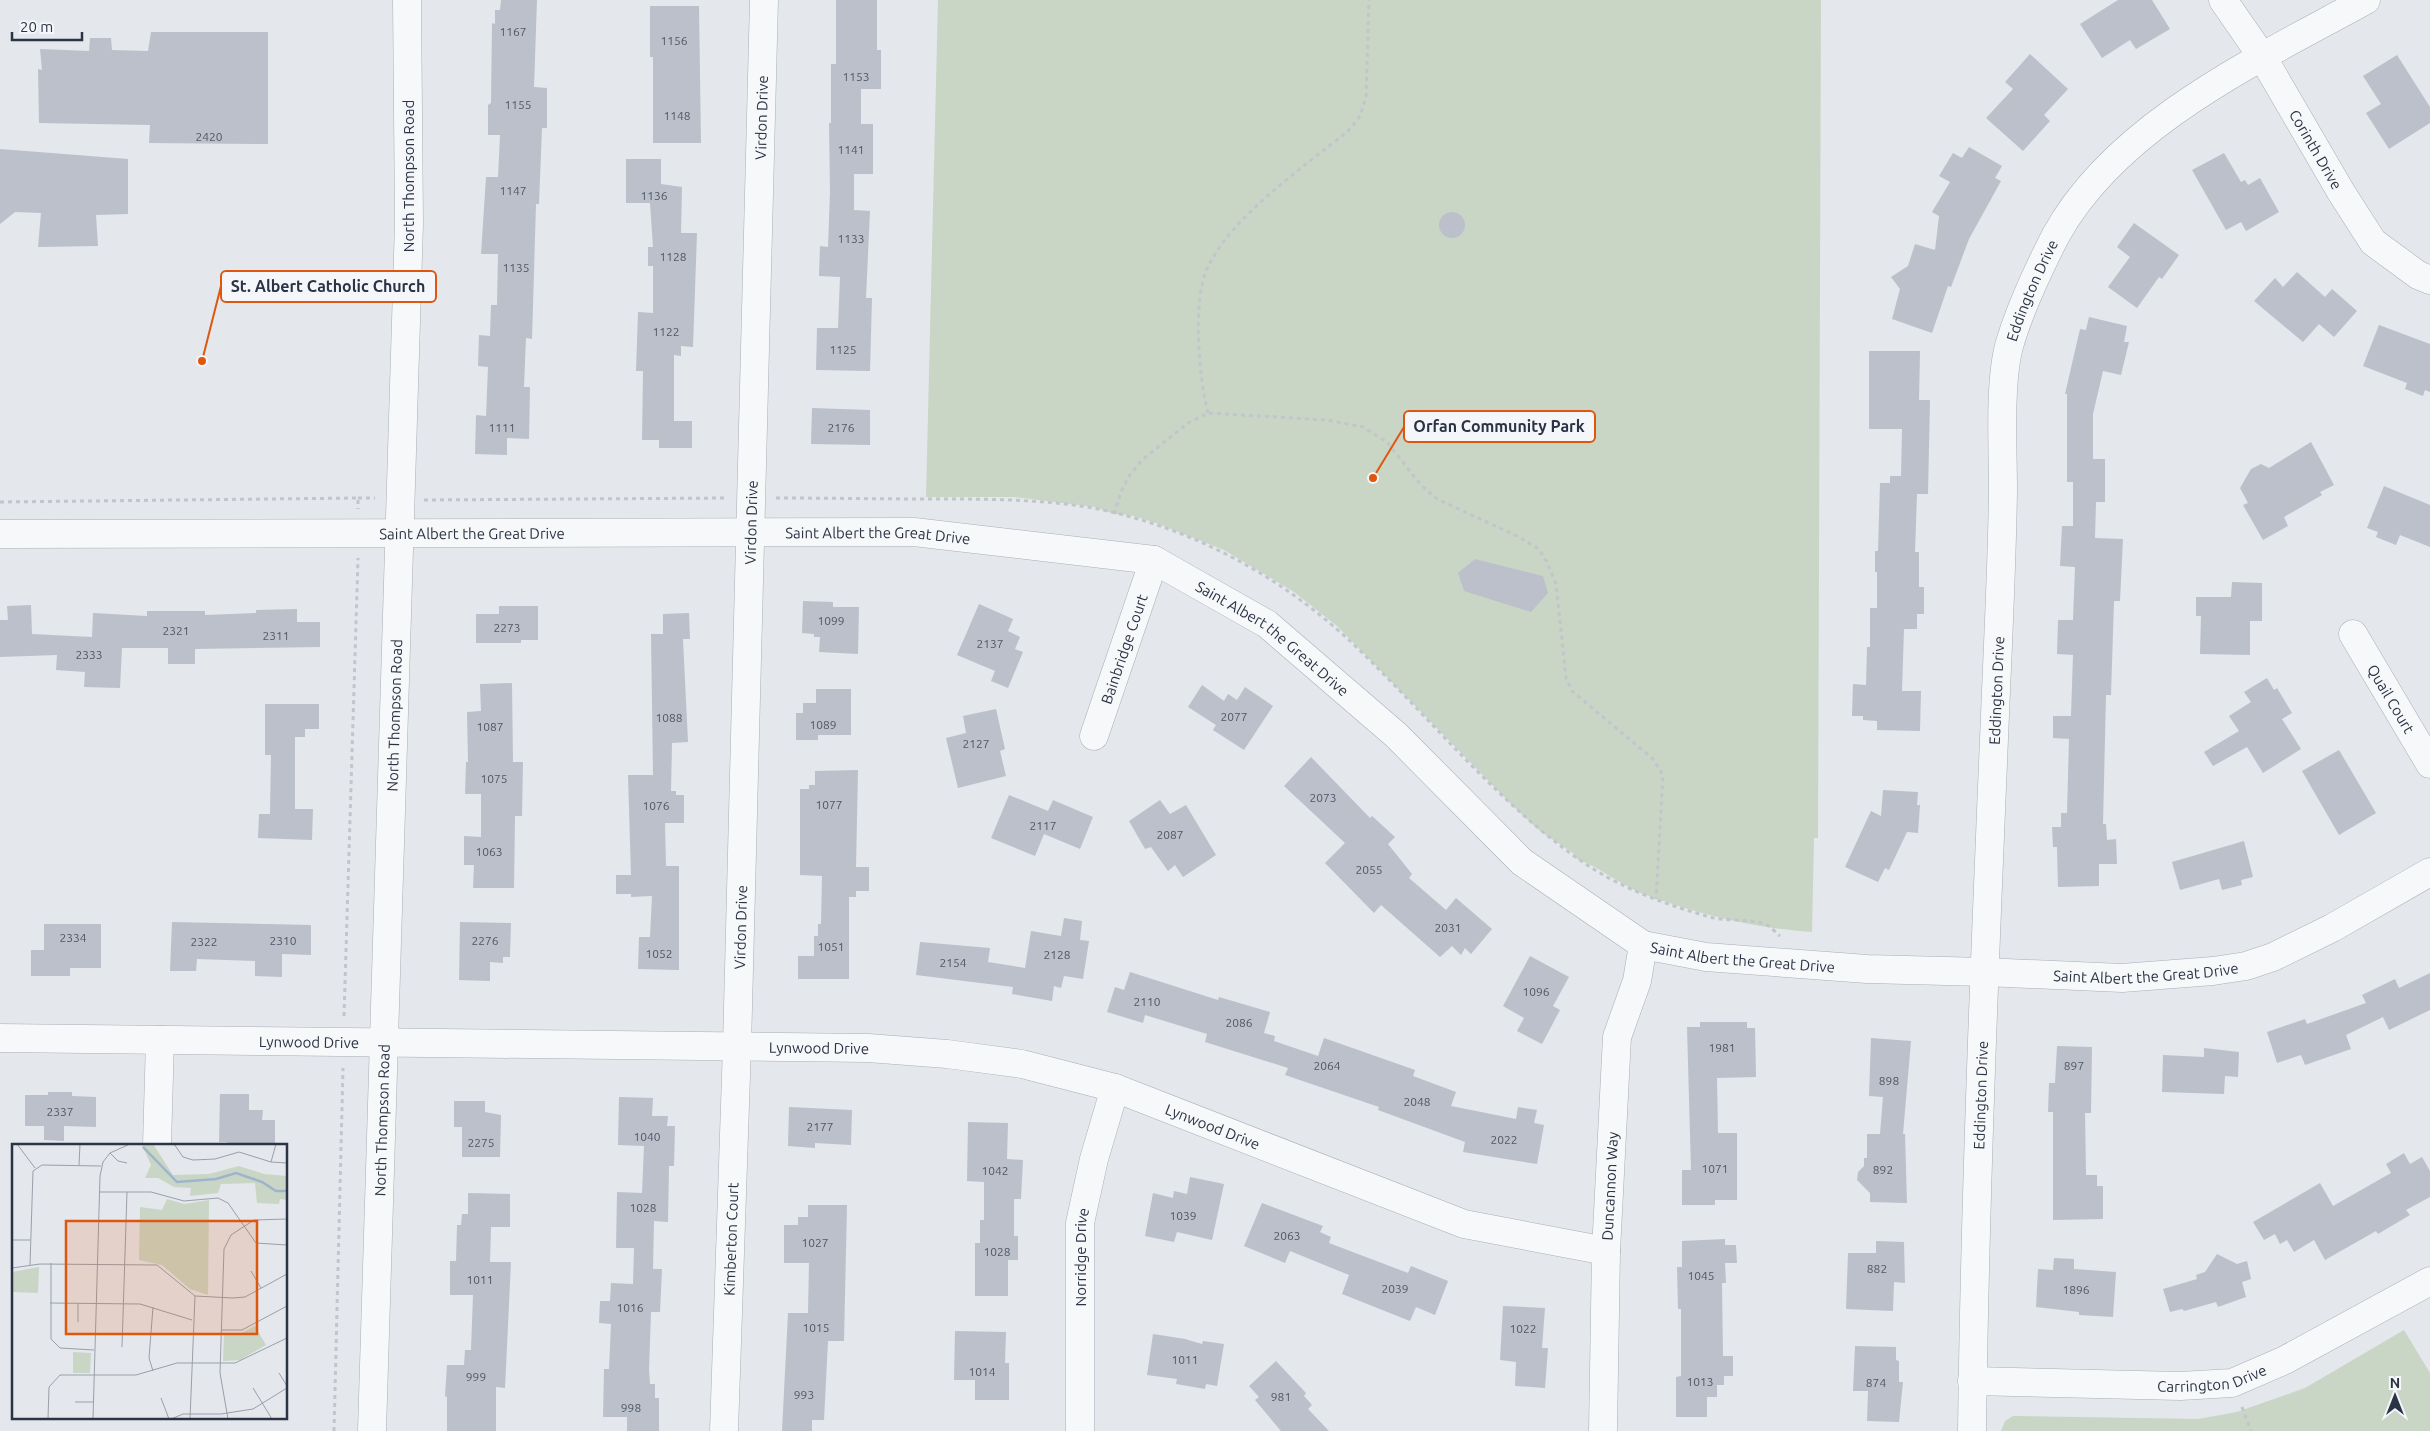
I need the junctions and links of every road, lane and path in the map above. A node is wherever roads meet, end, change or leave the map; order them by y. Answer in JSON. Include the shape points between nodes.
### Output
{"nodes":[{"id":1,"x":408,"y":0,"type":"edge"},
{"id":2,"x":764,"y":0,"type":"edge"},
{"id":3,"x":1369,"y":0,"type":"edge"},
{"id":4,"x":2223,"y":0,"type":"edge"},
{"id":5,"x":2366,"y":0,"type":"edge"},
{"id":6,"x":2263,"y":58,"type":"junction"},
{"id":7,"x":2430,"y":280,"type":"edge"},
{"id":8,"x":1208,"y":413,"type":"junction"},
{"id":9,"x":0,"y":502,"type":"edge"},
{"id":10,"x":1114,"y":514,"type":"dead end"},
{"id":11,"x":358,"y":532,"type":"junction"},
{"id":12,"x":400,"y":532,"type":"junction"},
{"id":13,"x":750,"y":532,"type":"junction"},
{"id":14,"x":0,"y":534,"type":"edge"},
{"id":15,"x":1154,"y":560,"type":"junction"},
{"id":16,"x":2353,"y":634,"type":"dead end"},
{"id":17,"x":1094,"y":736,"type":"dead end"},
{"id":18,"x":2430,"y":764,"type":"edge"},
{"id":19,"x":2430,"y":872,"type":"edge"},
{"id":20,"x":1656,"y":899,"type":"dead end"},
{"id":21,"x":1643,"y":945,"type":"junction"},
{"id":22,"x":1985,"y":972,"type":"junction"},
{"id":23,"x":0,"y":1038,"type":"edge"},
{"id":24,"x":160,"y":1040,"type":"junction"},
{"id":25,"x":344,"y":1042,"type":"junction"},
{"id":26,"x":385,"y":1042,"type":"junction"},
{"id":27,"x":737,"y":1046,"type":"junction"},
{"id":28,"x":1115,"y":1088,"type":"junction"},
{"id":29,"x":157,"y":1144,"type":"edge"},
{"id":30,"x":1606,"y":1252,"type":"junction"},
{"id":31,"x":2430,"y":1280,"type":"edge"},
{"id":32,"x":1972,"y":1380,"type":"junction"},
{"id":33,"x":334,"y":1431,"type":"edge"},
{"id":34,"x":372,"y":1431,"type":"edge"},
{"id":35,"x":724,"y":1431,"type":"edge"},
{"id":36,"x":1080,"y":1431,"type":"edge"},
{"id":37,"x":1603,"y":1431,"type":"edge"},
{"id":38,"x":1972,"y":1431,"type":"edge"}],
"edges":[{"from":1,"to":12,"type":"street","name":"North Thompson Road","via":[[408,223]]},
{"from":2,"to":13,"type":"street","name":"Virdon Drive"},
{"from":3,"to":8,"type":"path","via":[[1366,97],[1360,116],[1348,131],[1245,218],[1206,270],[1200,303],[1198,349]]},
{"from":4,"to":6,"type":"street","name":"Corinth Drive"},
{"from":5,"to":6,"type":"street","name":"Eddington Drive"},
{"from":6,"to":7,"type":"street","name":"Corinth Drive","via":[[2373,242]]},
{"from":6,"to":22,"type":"street","name":"Eddington Drive","via":[[2148,130],[2100,173],[2058,232],[2023,305],[2008,350]]},
{"from":8,"to":10,"type":"path","via":[[1188,423],[1142,460],[1129,476]]},
{"from":8,"to":20,"type":"path","via":[[1327,420],[1363,427],[1387,442],[1436,499],[1539,549],[1556,584],[1566,678],[1572,691],[1653,759],[1663,775]]},
{"from":9,"to":11,"type":"path","via":[[358,498]]},
{"from":11,"to":12,"type":"street","name":"Saint Albert the Great Drive"},
{"from":11,"to":14,"type":"street","name":"Saint Albert the Great Drive"},
{"from":11,"to":25,"type":"path"},
{"from":12,"to":13,"type":"street","name":"Saint Albert the Great Drive"},
{"from":12,"to":26,"type":"street","name":"North Thompson Road"},
{"from":13,"to":15,"type":"street","name":"Saint Albert the Great Drive","via":[[914,532]]},
{"from":13,"to":27,"type":"street","name":"Virdon Drive"},
{"from":15,"to":17,"type":"street","name":"Bainbridge Court"},
{"from":15,"to":21,"type":"street","name":"Saint Albert the Great Drive","via":[[1267,624],[1396,735],[1522,862]]},
{"from":16,"to":18,"type":"street","name":"Quail Court"},
{"from":19,"to":22,"type":"street","name":"Saint Albert the Great Drive","via":[[2332,928],[2273,957],[2246,966],[2122,978]]},
{"from":21,"to":22,"type":"street","name":"Saint Albert the Great Drive","via":[[1706,957],[1867,969]]},
{"from":21,"to":30,"type":"street","name":"Duncannon Way","via":[[1637,981],[1617,1037]]},
{"from":22,"to":32,"type":"street","name":"Eddington Drive"},
{"from":23,"to":24,"type":"street","name":"Lynwood Drive"},
{"from":24,"to":25,"type":"street","name":"Lynwood Drive"},
{"from":24,"to":29,"type":"street"},
{"from":25,"to":26,"type":"street","name":"Lynwood Drive"},
{"from":25,"to":33,"type":"path"},
{"from":26,"to":27,"type":"street","name":"Lynwood Drive"},
{"from":26,"to":34,"type":"street","name":"North Thompson Road"},
{"from":27,"to":28,"type":"street","name":"Lynwood Drive","via":[[868,1048],[947,1054],[1022,1064]]},
{"from":27,"to":35,"type":"street","name":"Kimberton Court"},
{"from":28,"to":30,"type":"street","name":"Lynwood Drive","via":[[1464,1224]]},
{"from":28,"to":36,"type":"street","name":"Norridge Drive","via":[[1094,1159],[1080,1223]]},
{"from":30,"to":37,"type":"street","name":"Duncannon Way"},
{"from":31,"to":32,"type":"street","name":"Carrington Drive","via":[[2285,1360],[2232,1383],[2180,1386]]},
{"from":32,"to":38,"type":"street","name":"Eddington Drive"}]}
